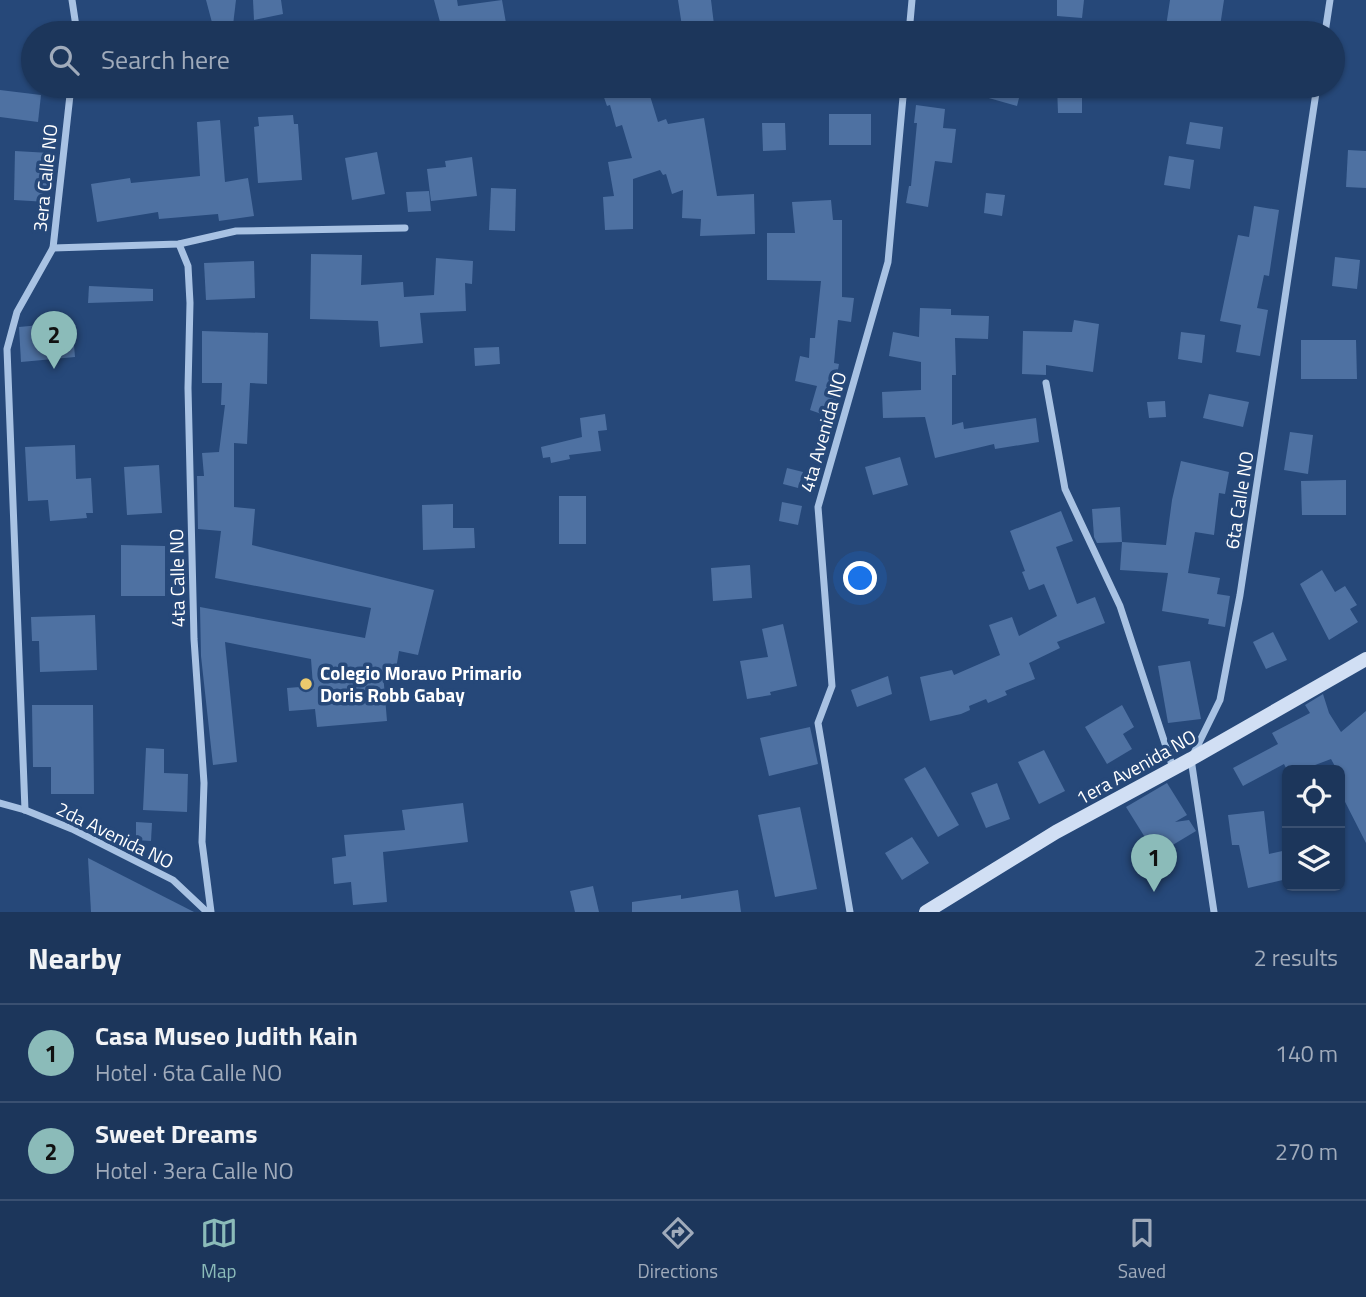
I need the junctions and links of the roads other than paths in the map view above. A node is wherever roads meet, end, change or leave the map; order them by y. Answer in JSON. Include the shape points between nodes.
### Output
{"nodes":[{"id":1,"x":72,"y":0,"type":"edge"},
{"id":2,"x":912,"y":0,"type":"edge"},
{"id":3,"x":1330,"y":0,"type":"edge"},
{"id":4,"x":75,"y":21,"type":"edge"},
{"id":5,"x":910,"y":21,"type":"edge"},
{"id":6,"x":1327,"y":21,"type":"edge"},
{"id":7,"x":70,"y":98,"type":"edge"},
{"id":8,"x":903,"y":98,"type":"edge"},
{"id":9,"x":1315,"y":98,"type":"edge"},
{"id":10,"x":405,"y":228,"type":"dead end"},
{"id":11,"x":179,"y":244,"type":"junction"},
{"id":12,"x":53,"y":248,"type":"junction"},
{"id":13,"x":3,"y":348,"type":"edge"},
{"id":14,"x":1046,"y":383,"type":"dead end"},
{"id":15,"x":1366,"y":659,"type":"edge"},
{"id":16,"x":1191,"y":759,"type":"junction"},
{"id":17,"x":1173,"y":768,"type":"junction"},
{"id":18,"x":0,"y":803,"type":"edge"},
{"id":19,"x":25,"y":810,"type":"junction"},
{"id":20,"x":209,"y":912,"type":"edge"},
{"id":21,"x":850,"y":912,"type":"edge"},
{"id":22,"x":926,"y":912,"type":"edge"},
{"id":23,"x":1214,"y":912,"type":"edge"}],
"edges":[{"from":1,"to":4,"type":"street"},
{"from":2,"to":5,"type":"street"},
{"from":3,"to":6,"type":"street"},
{"from":7,"to":12,"type":"street","name":"3era Calle NO"},
{"from":8,"to":21,"type":"street","name":"4ta Avenida NO","via":[[888,262],[818,507],[832,686],[818,723]]},
{"from":9,"to":16,"type":"street","name":"6ta Calle NO","via":[[1240,595],[1220,700]]},
{"from":10,"to":11,"type":"street","via":[[236,231]]},
{"from":11,"to":12,"type":"street"},
{"from":11,"to":20,"type":"street","name":"4ta Calle NO","via":[[188,266],[194,639]]},
{"from":12,"to":13,"type":"street","name":"3era Calle NO","via":[[17,312]]},
{"from":13,"to":19,"type":"street","name":"3era Calle NO"},
{"from":14,"to":17,"type":"street","via":[[1065,489],[1120,606]]},
{"from":15,"to":16,"type":"street","name":"1era Avenida NO"},
{"from":16,"to":17,"type":"street","name":"1era Avenida NO"},
{"from":16,"to":23,"type":"street"},
{"from":17,"to":22,"type":"street","name":"1era Avenida NO","via":[[1056,832]]},
{"from":18,"to":19,"type":"street","name":"2da Avenida NO"},
{"from":19,"to":20,"type":"street","name":"2da Avenida NO","via":[[173,880]]}]}
